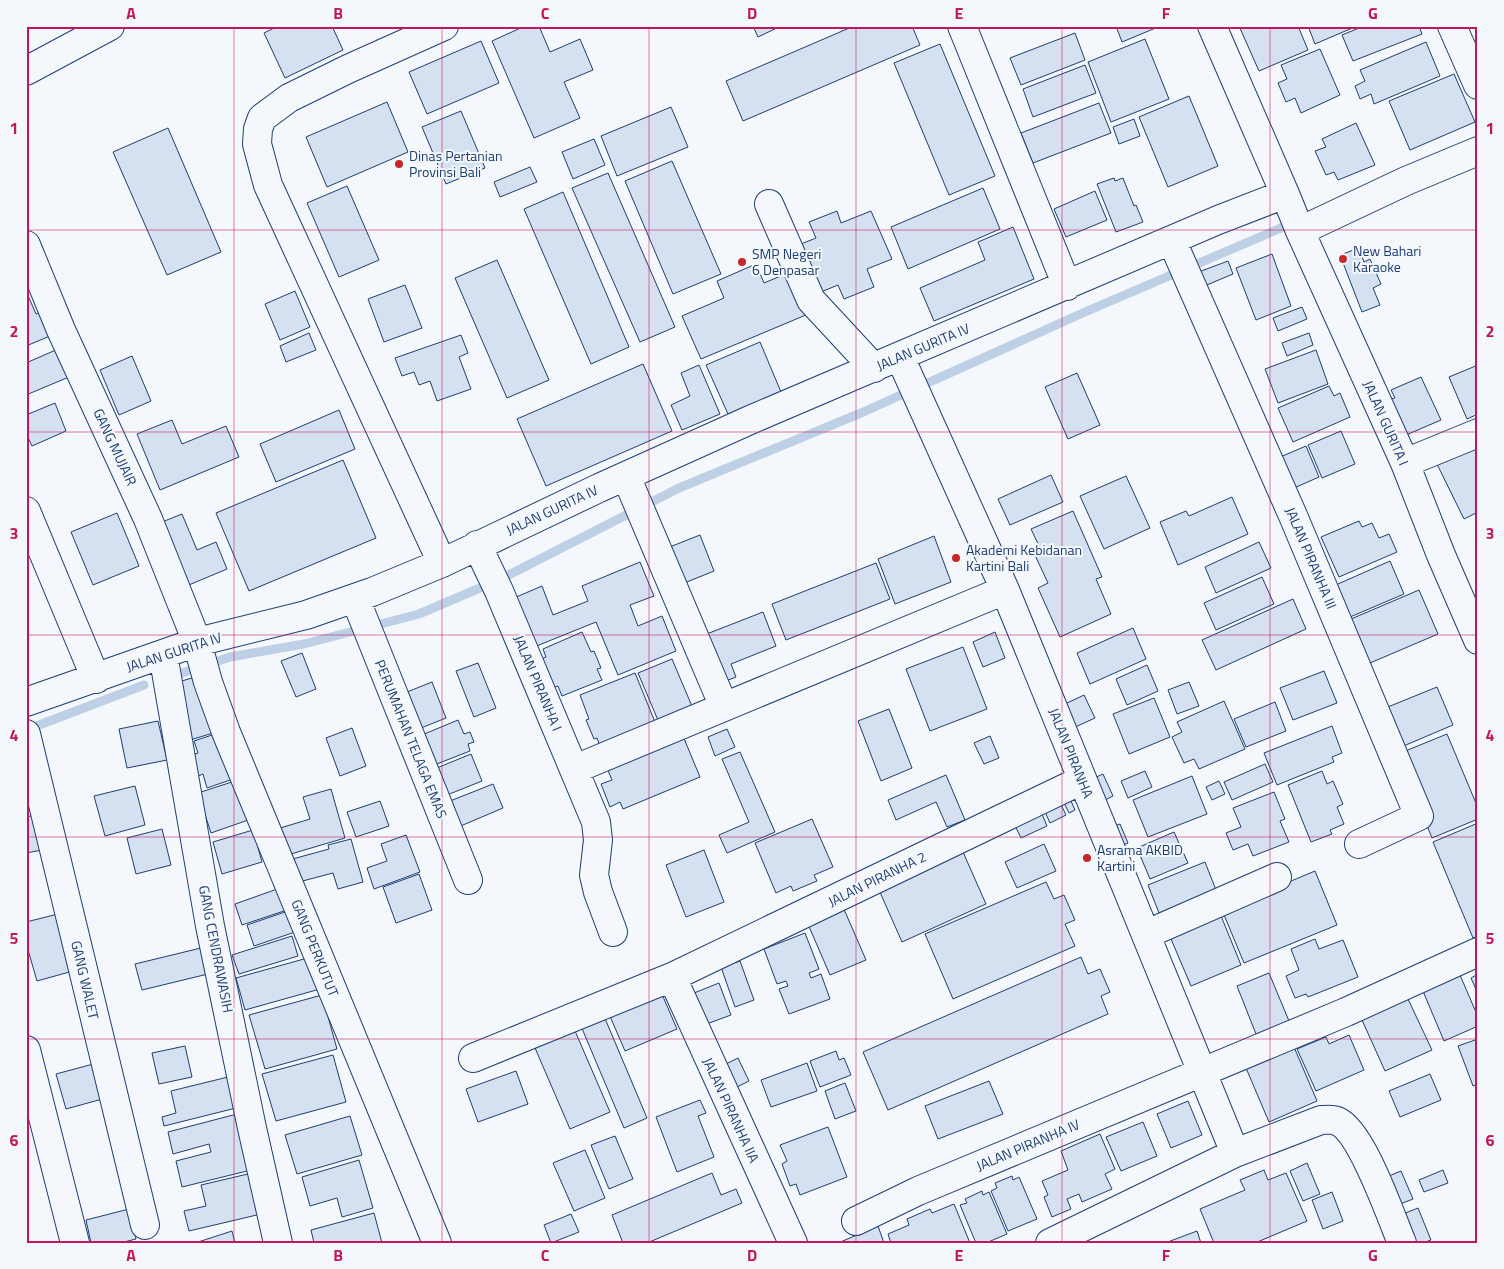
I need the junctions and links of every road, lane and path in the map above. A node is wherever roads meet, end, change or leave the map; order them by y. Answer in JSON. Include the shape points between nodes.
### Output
{"nodes":[{"id":1,"x":110,"y":26,"type":"edge"},
{"id":2,"x":444,"y":26,"type":"edge"},
{"id":3,"x":962,"y":26,"type":"edge"},
{"id":4,"x":1212,"y":26,"type":"edge"},
{"id":5,"x":1452,"y":26,"type":"edge"},
{"id":6,"x":26,"y":71,"type":"edge"},
{"id":7,"x":1478,"y":85,"type":"edge"},
{"id":8,"x":1478,"y":151,"type":"edge"},
{"id":9,"x":769,"y":204,"type":"dead end"},
{"id":10,"x":1293,"y":214,"type":"junction"},
{"id":11,"x":26,"y":245,"type":"edge"},
{"id":12,"x":1175,"y":247,"type":"junction"},
{"id":13,"x":1067,"y":286,"type":"junction"},
{"id":14,"x":903,"y":363,"type":"junction"},
{"id":15,"x":874,"y":368,"type":"junction"},
{"id":16,"x":1478,"y":433,"type":"edge"},
{"id":17,"x":1405,"y":463,"type":"junction"},
{"id":18,"x":634,"y":495,"type":"junction"},
{"id":19,"x":26,"y":511,"type":"edge"},
{"id":20,"x":479,"y":549,"type":"junction"},
{"id":21,"x":442,"y":563,"type":"junction"},
{"id":22,"x":1005,"y":590,"type":"junction"},
{"id":23,"x":356,"y":601,"type":"junction"},
{"id":24,"x":1478,"y":640,"type":"edge"},
{"id":25,"x":199,"y":646,"type":"junction"},
{"id":26,"x":163,"y":654,"type":"junction"},
{"id":27,"x":96,"y":679,"type":"junction"},
{"id":28,"x":26,"y":702,"type":"edge"},
{"id":29,"x":724,"y":707,"type":"junction"},
{"id":30,"x":26,"y":734,"type":"edge"},
{"id":31,"x":575,"y":769,"type":"junction"},
{"id":32,"x":1082,"y":780,"type":"junction"},
{"id":33,"x":1359,"y":844,"type":"dead end"},
{"id":34,"x":1277,"y":878,"type":"dead end"},
{"id":35,"x":468,"y":880,"type":"dead end"},
{"id":36,"x":613,"y":932,"type":"dead end"},
{"id":37,"x":1147,"y":934,"type":"junction"},
{"id":38,"x":1478,"y":952,"type":"edge"},
{"id":39,"x":672,"y":978,"type":"junction"},
{"id":40,"x":26,"y":1050,"type":"edge"},
{"id":41,"x":473,"y":1058,"type":"dead end"},
{"id":42,"x":1202,"y":1071,"type":"junction"},
{"id":43,"x":1235,"y":1153,"type":"junction"},
{"id":44,"x":856,"y":1221,"type":"dead end"},
{"id":45,"x":145,"y":1225,"type":"dead end"},
{"id":46,"x":1092,"y":1234,"type":"edge"},
{"id":47,"x":75,"y":1243,"type":"edge"},
{"id":48,"x":278,"y":1243,"type":"edge"},
{"id":49,"x":437,"y":1243,"type":"edge"},
{"id":50,"x":793,"y":1243,"type":"edge"},
{"id":51,"x":1050,"y":1243,"type":"edge"},
{"id":52,"x":1402,"y":1243,"type":"edge"}],
"edges":[{"from":1,"to":6,"type":"street"},
{"from":2,"to":21,"type":"street","via":[[289,98],[262,118],[257,144],[268,185]]},
{"from":3,"to":13,"type":"street"},
{"from":4,"to":10,"type":"street","name":"JALAN GURITA I"},
{"from":5,"to":7,"type":"street"},
{"from":8,"to":10,"type":"street","name":"JALAN GURITA IV","via":[[1406,181]]},
{"from":9,"to":15,"type":"street","via":[[811,300]]},
{"from":10,"to":12,"type":"street","name":"JALAN GURITA IV"},
{"from":10,"to":17,"type":"street","name":"JALAN GURITA I"},
{"from":11,"to":25,"type":"street","name":"GANG MUJAIR","via":[[148,520]]},
{"from":12,"to":13,"type":"street","name":"JALAN GURITA IV"},
{"from":12,"to":33,"type":"street","name":"JALAN PIRANHA III","via":[[1294,518],[1419,816]]},
{"from":13,"to":14,"type":"street","name":"JALAN GURITA IV"},
{"from":14,"to":15,"type":"street","name":"JALAN GURITA IV"},
{"from":14,"to":22,"type":"street","name":"JALAN PIRANHA"},
{"from":15,"to":18,"type":"street","name":"JALAN GURITA IV","via":[[750,420]]},
{"from":16,"to":17,"type":"street"},
{"from":17,"to":24,"type":"street","name":"JALAN GURITA I"},
{"from":18,"to":20,"type":"street","name":"JALAN GURITA IV"},
{"from":18,"to":29,"type":"street"},
{"from":19,"to":27,"type":"street"},
{"from":20,"to":21,"type":"street","name":"JALAN GURITA IV"},
{"from":20,"to":31,"type":"street","name":"JALAN PIRANHA I"},
{"from":21,"to":23,"type":"street","name":"JALAN GURITA IV"},
{"from":22,"to":29,"type":"street"},
{"from":22,"to":32,"type":"street","name":"JALAN PIRANHA"},
{"from":23,"to":25,"type":"street","name":"JALAN GURITA IV"},
{"from":23,"to":35,"type":"street","name":"PERUMAHAN TELAGA EMAS"},
{"from":25,"to":26,"type":"street","name":"JALAN GURITA IV"},
{"from":25,"to":49,"type":"street","name":"GANG PERKUTUT","via":[[208,682],[230,741]]},
{"from":26,"to":27,"type":"street","name":"JALAN GURITA IV"},
{"from":26,"to":48,"type":"street","name":"GANG CENDRAWASIH","via":[[210,926]]},
{"from":27,"to":28,"type":"street","name":"JALAN GURITA IV"},
{"from":29,"to":31,"type":"street"},
{"from":30,"to":45,"type":"street","name":"GANG WALET"},
{"from":31,"to":36,"type":"street","name":"JALAN PIRANHA I","via":[[596,822],[598,840],[594,875]]},
{"from":32,"to":37,"type":"street","name":"JALAN PIRANHA"},
{"from":32,"to":39,"type":"street","name":"JALAN PIRANHA 2"},
{"from":34,"to":37,"type":"street"},
{"from":37,"to":42,"type":"street","name":"JALAN PIRANHA"},
{"from":38,"to":42,"type":"street","name":"JALAN PIRANHA IV","via":[[1346,1012]]},
{"from":39,"to":41,"type":"street","name":"JALAN PIRANHA 2"},
{"from":39,"to":50,"type":"street","name":"JALAN PIRANHA IIA"},
{"from":40,"to":47,"type":"street"},
{"from":42,"to":43,"type":"street","name":"JALAN PIRANHA"},
{"from":42,"to":44,"type":"street","name":"JALAN PIRANHA IV","via":[[918,1191]]},
{"from":43,"to":46,"type":"street"},
{"from":43,"to":52,"type":"street","via":[[1321,1120],[1336,1121],[1347,1128],[1356,1140]]},
{"from":46,"to":51,"type":"street"}]}
